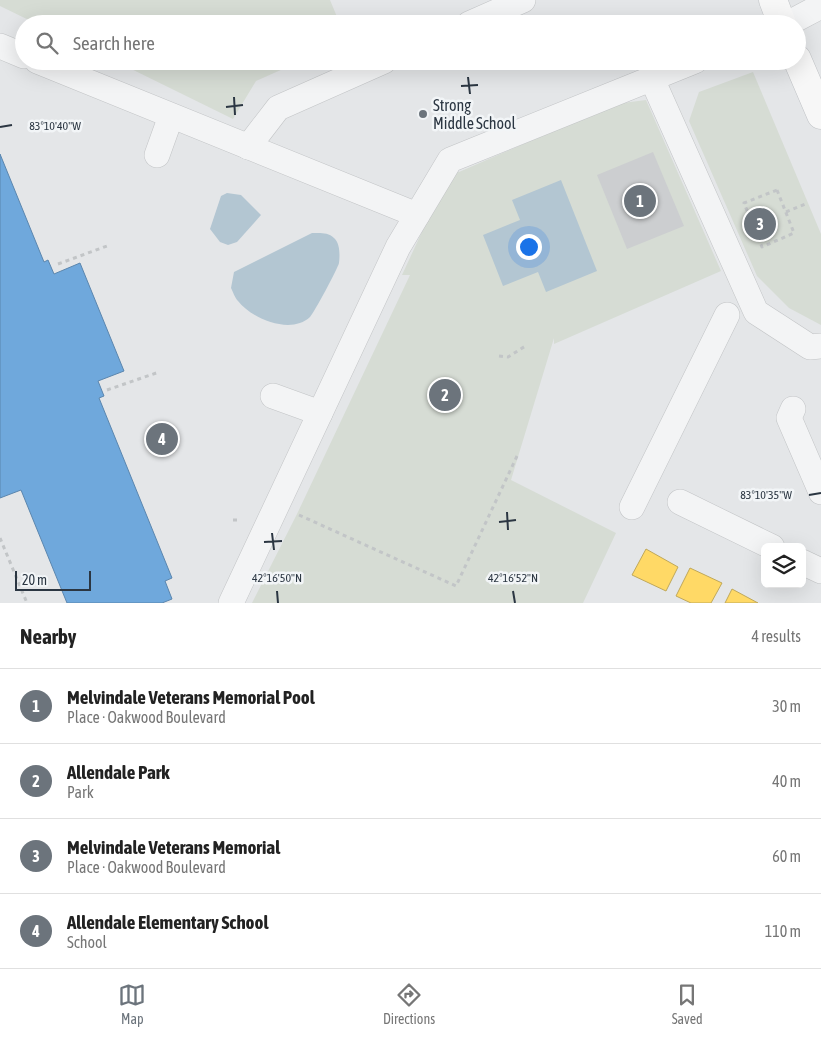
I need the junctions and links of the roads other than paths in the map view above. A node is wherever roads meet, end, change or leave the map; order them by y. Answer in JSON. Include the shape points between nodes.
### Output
{"nodes":[{"id":1,"x":523,"y":0,"type":"edge"},
{"id":2,"x":773,"y":0,"type":"edge"},
{"id":3,"x":821,"y":6,"type":"edge"},
{"id":4,"x":489,"y":15,"type":"edge"},
{"id":5,"x":779,"y":15,"type":"edge"},
{"id":6,"x":804,"y":15,"type":"edge"},
{"id":7,"x":0,"y":46,"type":"edge"},
{"id":8,"x":15,"y":52,"type":"edge"},
{"id":9,"x":59,"y":70,"type":"edge"},
{"id":10,"x":364,"y":70,"type":"edge"},
{"id":11,"x":674,"y":70,"type":"edge"},
{"id":12,"x":802,"y":70,"type":"edge"},
{"id":13,"x":652,"y":79,"type":"junction"},
{"id":14,"x":821,"y":115,"type":"edge"},
{"id":15,"x":171,"y":116,"type":"junction"},
{"id":16,"x":248,"y":147,"type":"junction"},
{"id":17,"x":157,"y":155,"type":"dead end"},
{"id":18,"x":417,"y":215,"type":"junction"},
{"id":19,"x":727,"y":315,"type":"dead end"},
{"id":20,"x":821,"y":346,"type":"edge"},
{"id":21,"x":273,"y":396,"type":"dead end"},
{"id":22,"x":793,"y":409,"type":"dead end"},
{"id":23,"x":320,"y":413,"type":"junction"},
{"id":24,"x":821,"y":492,"type":"edge"},
{"id":25,"x":680,"y":502,"type":"dead end"},
{"id":26,"x":632,"y":506,"type":"dead end"},
{"id":27,"x":764,"y":543,"type":"edge"},
{"id":28,"x":806,"y":564,"type":"edge"},
{"id":29,"x":821,"y":571,"type":"edge"},
{"id":30,"x":231,"y":603,"type":"edge"}],
"edges":[{"from":1,"to":4,"type":"street"},
{"from":2,"to":5,"type":"main road"},
{"from":3,"to":6,"type":"street"},
{"from":7,"to":8,"type":"street"},
{"from":9,"to":15,"type":"street"},
{"from":10,"to":16,"type":"street","via":[[278,108]]},
{"from":11,"to":13,"type":"street"},
{"from":12,"to":14,"type":"main road"},
{"from":13,"to":18,"type":"street","via":[[450,160]]},
{"from":13,"to":20,"type":"street","via":[[756,312],[810,347]]},
{"from":15,"to":16,"type":"street"},
{"from":15,"to":17,"type":"street"},
{"from":16,"to":18,"type":"street"},
{"from":18,"to":23,"type":"street","via":[[398,247]]},
{"from":19,"to":26,"type":"street"},
{"from":21,"to":23,"type":"street"},
{"from":22,"to":24,"type":"street","via":[[789,418]]},
{"from":23,"to":30,"type":"street"},
{"from":25,"to":27,"type":"street"},
{"from":28,"to":29,"type":"street"}]}
